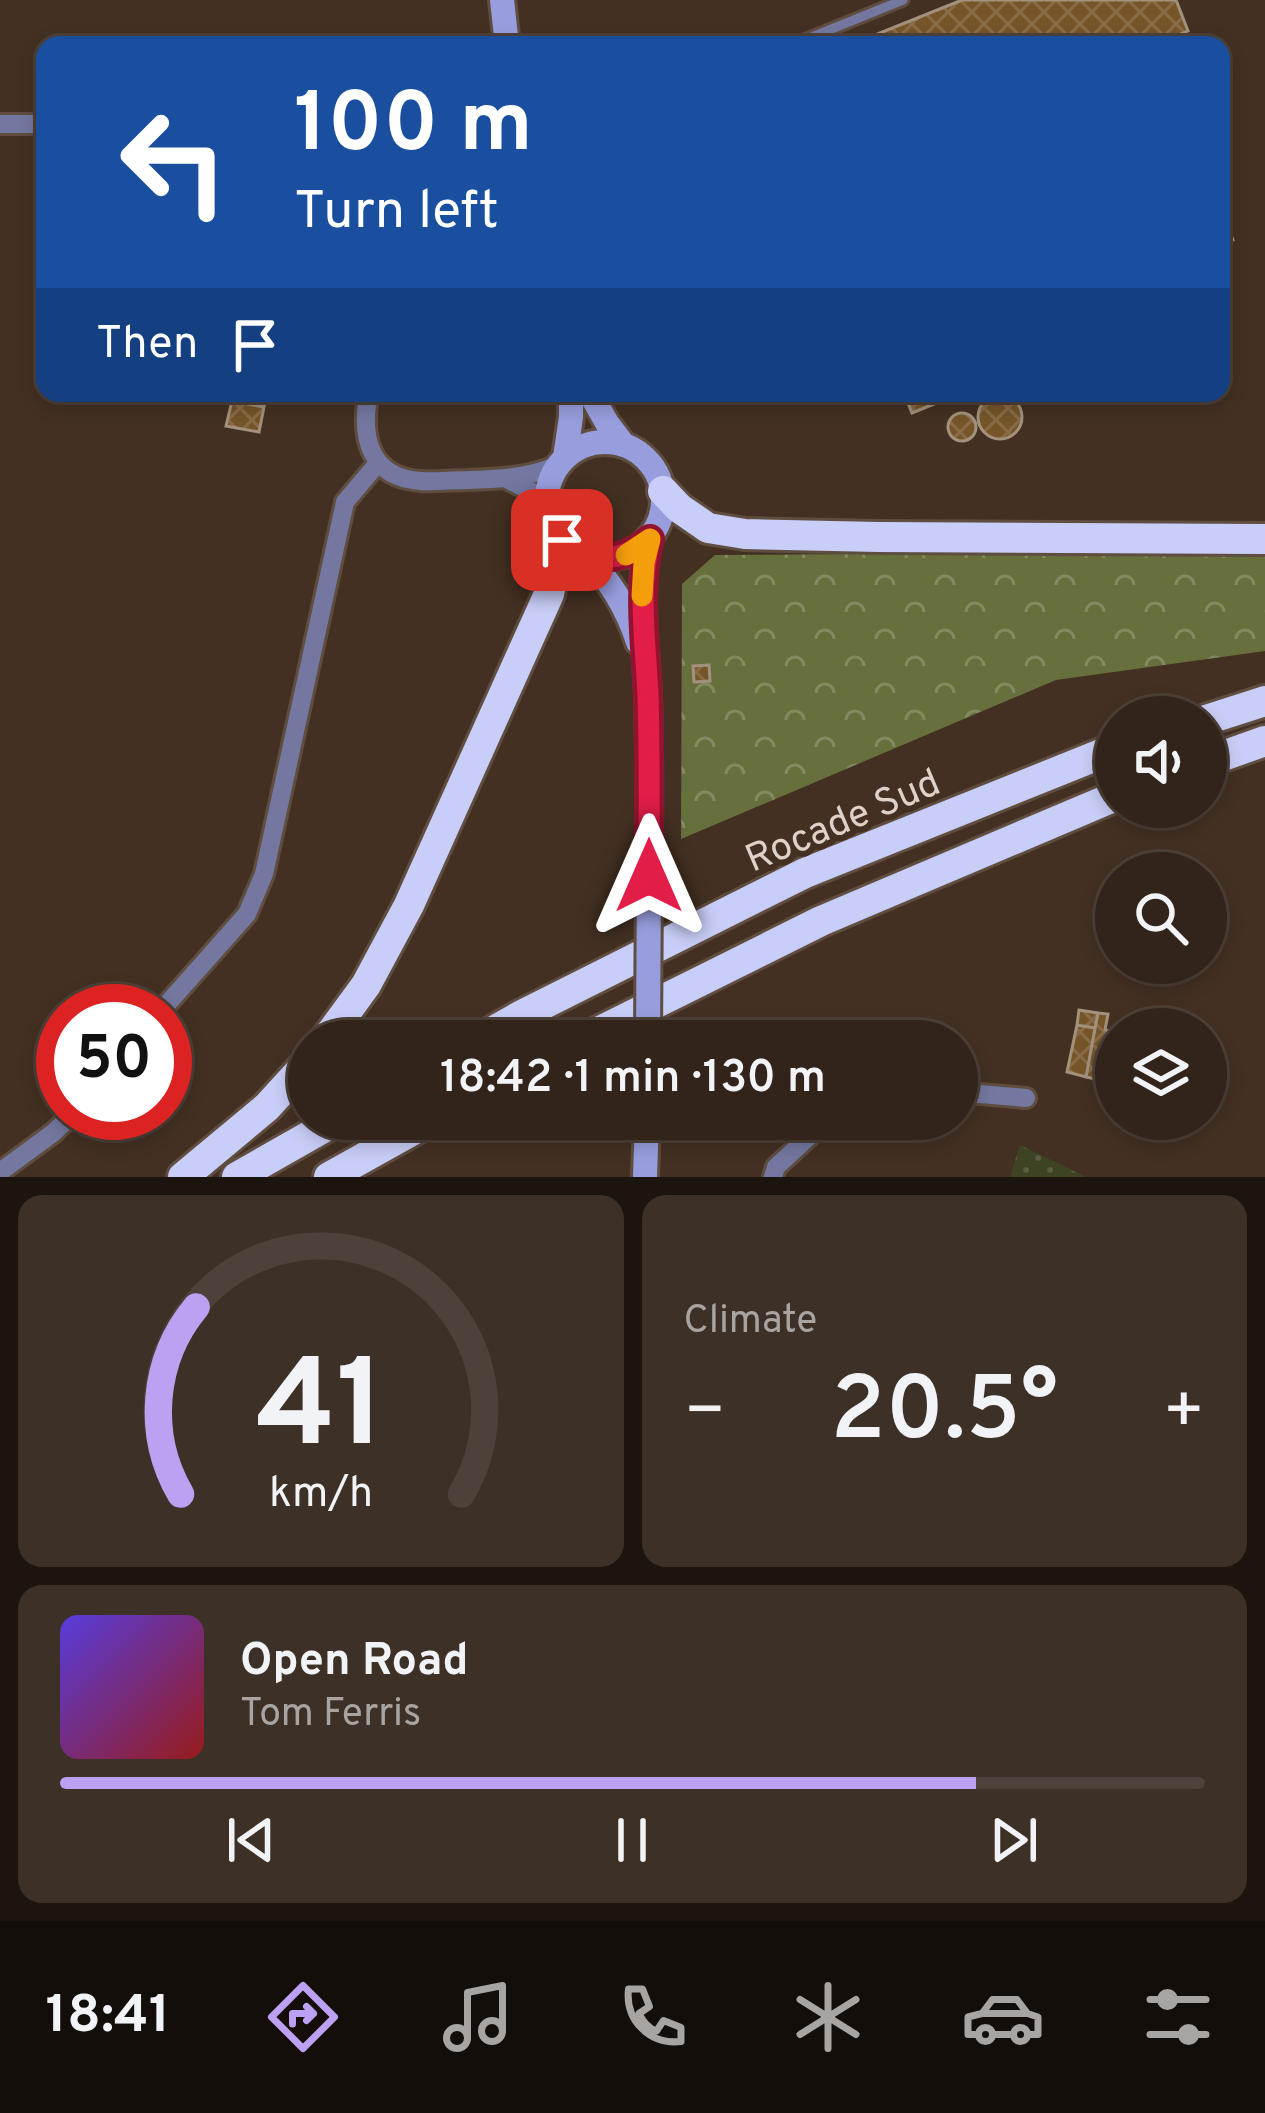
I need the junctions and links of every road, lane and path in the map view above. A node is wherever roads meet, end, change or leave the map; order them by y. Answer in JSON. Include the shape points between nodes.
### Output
{"nodes":[{"id":1,"x":502,"y":0,"type":"edge"},
{"id":2,"x":903,"y":0,"type":"edge"},
{"id":3,"x":506,"y":36,"type":"edge"},
{"id":4,"x":814,"y":36,"type":"edge"},
{"id":5,"x":0,"y":124,"type":"edge"},
{"id":6,"x":36,"y":124,"type":"edge"},
{"id":7,"x":367,"y":402,"type":"edge"},
{"id":8,"x":571,"y":402,"type":"edge"},
{"id":9,"x":595,"y":402,"type":"edge"},
{"id":10,"x":623,"y":444,"type":"junction"},
{"id":11,"x":561,"y":461,"type":"junction"},
{"id":12,"x":378,"y":463,"type":"junction"},
{"id":13,"x":507,"y":479,"type":"junction"},
{"id":14,"x":663,"y":491,"type":"junction"},
{"id":15,"x":550,"y":519,"type":"junction"},
{"id":16,"x":650,"y":539,"type":"junction"},
{"id":17,"x":1265,"y":539,"type":"edge"},
{"id":18,"x":586,"y":556,"type":"junction"},
{"id":19,"x":646,"y":668,"type":"junction"},
{"id":20,"x":1265,"y":701,"type":"edge"},
{"id":21,"x":1227,"y":713,"type":"edge"},
{"id":22,"x":1265,"y":741,"type":"edge"},
{"id":23,"x":1227,"y":755,"type":"edge"},
{"id":24,"x":1095,"y":756,"type":"edge"},
{"id":25,"x":1095,"y":805,"type":"edge"},
{"id":26,"x":185,"y":984,"type":"edge"},
{"id":27,"x":340,"y":1020,"type":"edge"},
{"id":28,"x":514,"y":1020,"type":"edge"},
{"id":29,"x":622,"y":1020,"type":"edge"},
{"id":30,"x":648,"y":1020,"type":"edge"},
{"id":31,"x":288,"y":1084,"type":"edge"},
{"id":32,"x":978,"y":1094,"type":"edge"},
{"id":33,"x":1026,"y":1098,"type":"dead end"},
{"id":34,"x":43,"y":1140,"type":"edge"},
{"id":35,"x":302,"y":1140,"type":"edge"},
{"id":36,"x":395,"y":1140,"type":"edge"},
{"id":37,"x":418,"y":1140,"type":"edge"},
{"id":38,"x":646,"y":1140,"type":"edge"},
{"id":39,"x":805,"y":1140,"type":"edge"},
{"id":40,"x":0,"y":1172,"type":"edge"},
{"id":41,"x":183,"y":1177,"type":"edge"},
{"id":42,"x":237,"y":1177,"type":"edge"},
{"id":43,"x":328,"y":1177,"type":"edge"},
{"id":44,"x":364,"y":1177,"type":"edge"},
{"id":45,"x":645,"y":1177,"type":"edge"},
{"id":46,"x":773,"y":1177,"type":"edge"}],
"edges":[{"from":1,"to":3,"type":"main road"},
{"from":2,"to":4,"type":"lane"},
{"from":5,"to":6,"type":"street"},
{"from":7,"to":12,"type":"street","via":[[366,441]]},
{"from":8,"to":11,"type":"main road"},
{"from":9,"to":10,"type":"main road"},
{"from":10,"to":11,"type":"main road","via":[[592,443]]},
{"from":10,"to":14,"type":"main road","via":[[650,462]]},
{"from":11,"to":13,"type":"street"},
{"from":11,"to":15,"type":"main road","via":[[547,494]]},
{"from":12,"to":13,"type":"street","via":[[418,482]]},
{"from":12,"to":26,"type":"street","via":[[345,502],[264,874],[247,914]]},
{"from":13,"to":15,"type":"street","via":[[532,492]]},
{"from":14,"to":16,"type":"main road"},
{"from":14,"to":17,"type":"highway","via":[[708,528],[745,534]]},
{"from":15,"to":18,"type":"main road","via":[[562,540]]},
{"from":15,"to":27,"type":"highway","via":[[556,561],[549,594],[410,905]]},
{"from":16,"to":18,"type":"main road","via":[[620,557]]},
{"from":16,"to":19,"type":"main road","via":[[642,598]]},
{"from":18,"to":19,"type":"main road","via":[[623,604]]},
{"from":19,"to":30,"type":"main road","bridge":true},
{"from":20,"to":21,"type":"highway"},
{"from":22,"to":23,"type":"highway"},
{"from":24,"to":28,"type":"highway","name":"Rocade Sud","via":[[805,873]]},
{"from":25,"to":29,"type":"highway","via":[[820,921]]},
{"from":31,"to":41,"type":"highway"},
{"from":32,"to":33,"type":"street"},
{"from":34,"to":40,"type":"street"},
{"from":35,"to":42,"type":"highway"},
{"from":36,"to":43,"type":"highway"},
{"from":37,"to":44,"type":"highway"},
{"from":38,"to":45,"type":"main road"},
{"from":39,"to":46,"type":"street"}]}
